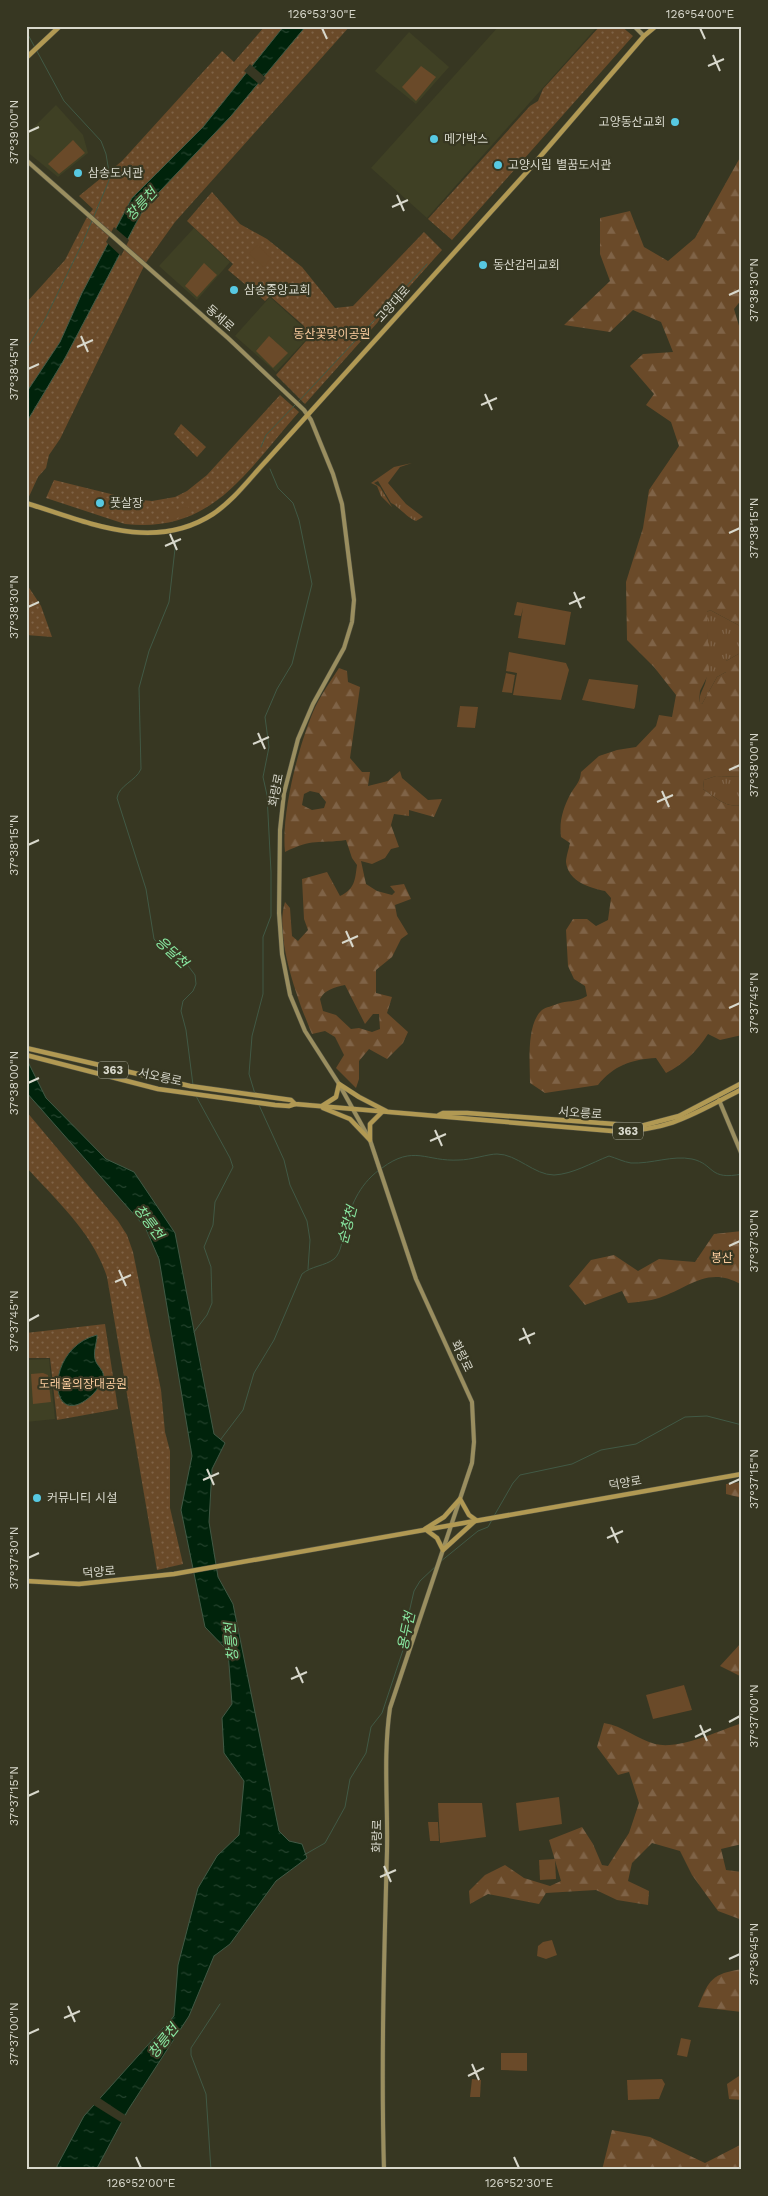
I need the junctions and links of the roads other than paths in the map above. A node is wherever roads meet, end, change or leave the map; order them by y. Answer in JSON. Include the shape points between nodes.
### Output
{"nodes":[{"id":1,"x":60,"y":26,"type":"edge"},
{"id":2,"x":656,"y":26,"type":"edge"},
{"id":3,"x":635,"y":28,"type":"edge"},
{"id":4,"x":644,"y":36,"type":"junction"},
{"id":5,"x":26,"y":58,"type":"edge"},
{"id":6,"x":26,"y":160,"type":"edge"},
{"id":7,"x":307,"y":414,"type":"junction"},
{"id":8,"x":26,"y":503,"type":"edge"},
{"id":9,"x":26,"y":1048,"type":"edge"},
{"id":10,"x":26,"y":1055,"type":"edge"},
{"id":11,"x":742,"y":1083,"type":"edge"},
{"id":12,"x":339,"y":1084,"type":"junction"},
{"id":13,"x":742,"y":1089,"type":"edge"},
{"id":14,"x":717,"y":1096,"type":"junction"},
{"id":15,"x":719,"y":1101,"type":"junction"},
{"id":16,"x":295,"y":1104,"type":"junction"},
{"id":17,"x":320,"y":1106,"type":"junction"},
{"id":18,"x":354,"y":1109,"type":"junction"},
{"id":19,"x":385,"y":1111,"type":"junction"},
{"id":20,"x":438,"y":1115,"type":"junction"},
{"id":21,"x":370,"y":1140,"type":"junction"},
{"id":22,"x":742,"y":1156,"type":"edge"},
{"id":23,"x":742,"y":1474,"type":"edge"},
{"id":24,"x":460,"y":1498,"type":"junction"},
{"id":25,"x":476,"y":1520,"type":"junction"},
{"id":26,"x":450,"y":1525,"type":"junction"},
{"id":27,"x":425,"y":1529,"type":"junction"},
{"id":28,"x":442,"y":1552,"type":"junction"},
{"id":29,"x":26,"y":1581,"type":"edge"},
{"id":30,"x":384,"y":2170,"type":"edge"}],
"edges":[{"from":1,"to":5,"type":"main road"},
{"from":2,"to":4,"type":"main road","name":"고양대로"},
{"from":3,"to":4,"type":"main road"},
{"from":4,"to":7,"type":"main road","name":"고양대로"},
{"from":6,"to":7,"type":"main road","name":"동세로"},
{"from":7,"to":8,"type":"main road","name":"고양대로","via":[[224,505],[195,524],[179,530],[153,534],[124,532]]},
{"from":7,"to":12,"type":"main road","name":"화랑로","via":[[342,504],[354,600],[352,622],[344,648],[298,739],[284,793],[279,913],[290,995],[313,1046]]},
{"from":9,"to":16,"type":"main road","name":"서오릉로","number":"363","via":[[190,1086],[291,1100]]},
{"from":10,"to":16,"type":"main road","name":"서오릉로","number":"363","via":[[158,1088],[262,1104]]},
{"from":11,"to":14,"type":"main road","name":"서오릉로"},
{"from":12,"to":17,"type":"main road","via":[[336,1097]]},
{"from":12,"to":18,"type":"main road","name":"화랑로"},
{"from":12,"to":19,"type":"main road"},
{"from":13,"to":15,"type":"main road","name":"서오릉로"},
{"from":14,"to":15,"type":"main road"},
{"from":14,"to":20,"type":"main road","name":"서오릉로","number":"363","via":[[671,1119],[641,1126],[443,1112]]},
{"from":15,"to":20,"type":"main road","name":"서오릉로","number":"363","via":[[665,1126],[636,1131],[442,1118]]},
{"from":15,"to":22,"type":"main road"},
{"from":16,"to":17,"type":"main road","name":"서오릉로","number":"363"},
{"from":17,"to":18,"type":"main road","name":"서오릉로","number":"363"},
{"from":17,"to":21,"type":"main road","via":[[350,1119]]},
{"from":18,"to":19,"type":"main road","name":"서오릉로","number":"363"},
{"from":18,"to":21,"type":"main road","name":"화랑로"},
{"from":19,"to":20,"type":"main road","name":"서오릉로","number":"363"},
{"from":19,"to":21,"type":"main road","via":[[370,1124]]},
{"from":21,"to":24,"type":"main road","name":"화랑로","via":[[416,1279],[472,1402],[472,1463]]},
{"from":23,"to":25,"type":"main road","name":"덕양로"},
{"from":24,"to":25,"type":"main road","via":[[469,1515]]},
{"from":24,"to":26,"type":"main road","name":"화랑로"},
{"from":24,"to":27,"type":"main road","via":[[444,1517]]},
{"from":25,"to":26,"type":"main road"},
{"from":25,"to":28,"type":"main road"},
{"from":26,"to":27,"type":"main road"},
{"from":26,"to":28,"type":"main road","name":"화랑로"},
{"from":27,"to":28,"type":"main road","via":[[437,1538]]},
{"from":27,"to":29,"type":"main road","name":"덕양로","via":[[174,1574],[79,1584]]},
{"from":28,"to":30,"type":"main road","name":"화랑로","via":[[390,1708],[386,1738],[388,1812],[382,2049]]}]}
